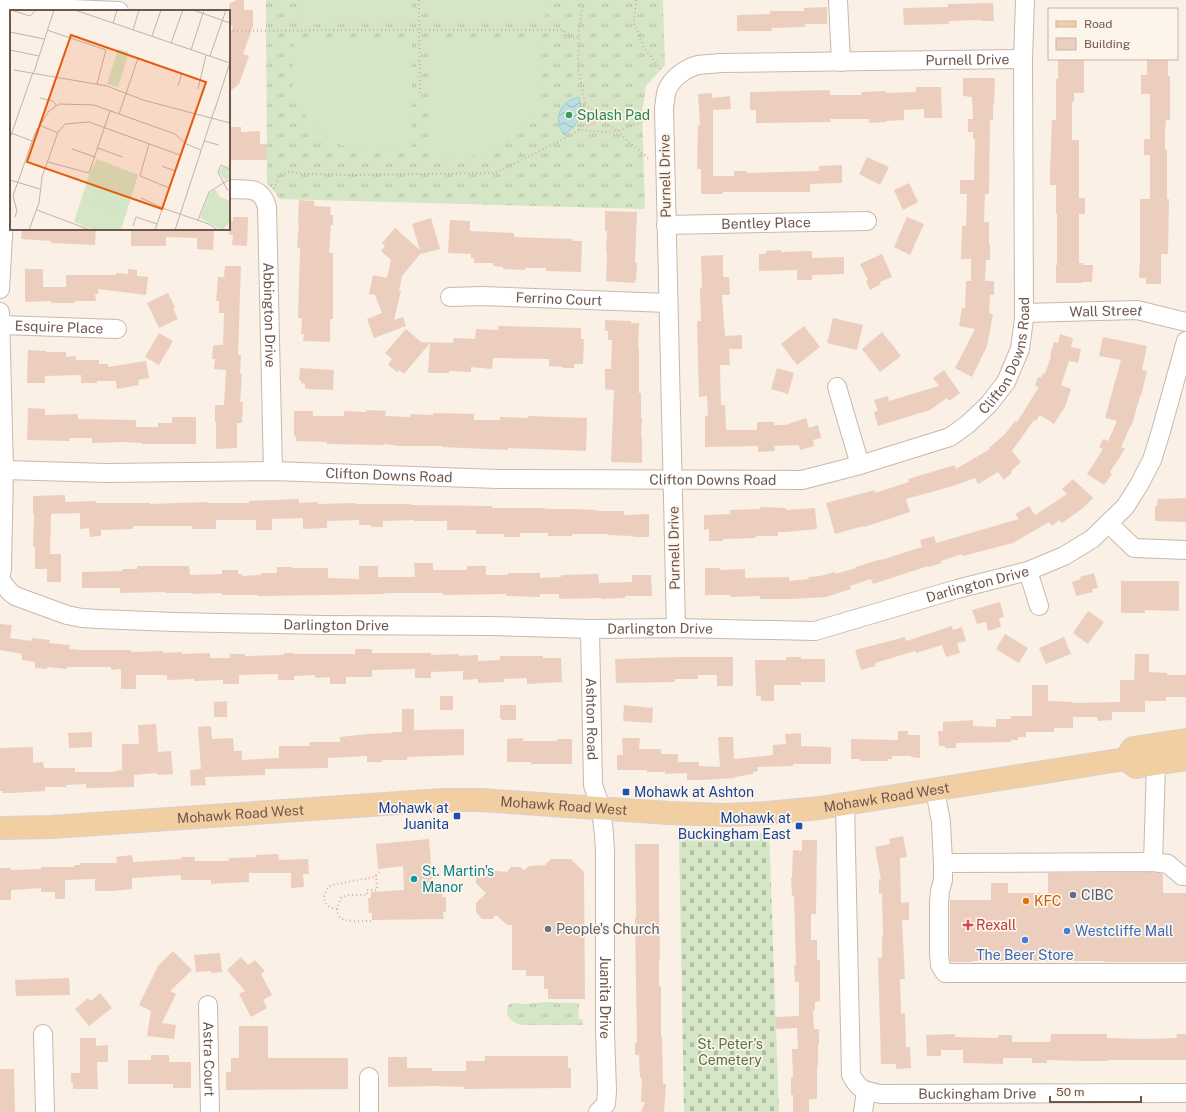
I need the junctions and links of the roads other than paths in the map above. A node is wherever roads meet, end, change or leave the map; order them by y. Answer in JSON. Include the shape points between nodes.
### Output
{"nodes":[{"id":1,"x":838,"y":0,"type":"edge"},
{"id":2,"x":1025,"y":0,"type":"edge"},
{"id":3,"x":0,"y":6,"type":"edge"},
{"id":4,"x":95,"y":10,"type":"edge"},
{"id":5,"x":0,"y":11,"type":"edge"},
{"id":6,"x":1023,"y":59,"type":"junction"},
{"id":7,"x":841,"y":62,"type":"junction"},
{"id":8,"x":8,"y":182,"type":"edge"},
{"id":9,"x":230,"y":189,"type":"edge"},
{"id":10,"x":866,"y":220,"type":"dead end"},
{"id":11,"x":666,"y":225,"type":"junction"},
{"id":12,"x":0,"y":289,"type":"edge"},
{"id":13,"x":450,"y":297,"type":"dead end"},
{"id":14,"x":668,"y":303,"type":"junction"},
{"id":15,"x":0,"y":312,"type":"edge"},
{"id":16,"x":1024,"y":313,"type":"junction"},
{"id":17,"x":1186,"y":322,"type":"edge"},
{"id":18,"x":0,"y":325,"type":"edge"},
{"id":19,"x":117,"y":329,"type":"dead end"},
{"id":20,"x":1186,"y":341,"type":"edge"},
{"id":21,"x":837,"y":387,"type":"dead end"},
{"id":22,"x":860,"y":465,"type":"junction"},
{"id":23,"x":4,"y":470,"type":"junction"},
{"id":24,"x":274,"y":471,"type":"junction"},
{"id":25,"x":673,"y":480,"type":"junction"},
{"id":26,"x":1109,"y":524,"type":"junction"},
{"id":27,"x":1186,"y":550,"type":"edge"},
{"id":28,"x":1028,"y":571,"type":"junction"},
{"id":29,"x":0,"y":580,"type":"edge"},
{"id":30,"x":1039,"y":606,"type":"dead end"},
{"id":31,"x":676,"y":628,"type":"junction"},
{"id":32,"x":590,"y":629,"type":"junction"},
{"id":33,"x":1186,"y":740,"type":"edge"},
{"id":34,"x":1186,"y":748,"type":"edge"},
{"id":35,"x":1125,"y":759,"type":"junction"},
{"id":36,"x":1186,"y":759,"type":"edge"},
{"id":37,"x":1156,"y":764,"type":"junction"},
{"id":38,"x":935,"y":790,"type":"junction"},
{"id":39,"x":845,"y":804,"type":"junction"},
{"id":40,"x":601,"y":808,"type":"junction"},
{"id":41,"x":0,"y":828,"type":"edge"},
{"id":42,"x":943,"y":862,"type":"junction"},
{"id":43,"x":1153,"y":862,"type":"junction"},
{"id":44,"x":1186,"y":876,"type":"edge"},
{"id":45,"x":1186,"y":973,"type":"edge"},
{"id":46,"x":208,"y":1005,"type":"dead end"},
{"id":47,"x":43,"y":1034,"type":"dead end"},
{"id":48,"x":368,"y":1077,"type":"dead end"},
{"id":49,"x":866,"y":1091,"type":"junction"},
{"id":50,"x":1186,"y":1093,"type":"edge"},
{"id":51,"x":45,"y":1112,"type":"edge"},
{"id":52,"x":210,"y":1112,"type":"edge"},
{"id":53,"x":368,"y":1112,"type":"edge"},
{"id":54,"x":598,"y":1112,"type":"edge"},
{"id":55,"x":863,"y":1112,"type":"edge"}],
"edges":[{"from":1,"to":7,"type":"street"},
{"from":2,"to":6,"type":"street","name":"Clifton Downs Road"},
{"from":3,"to":4,"type":"street"},
{"from":5,"to":8,"type":"street"},
{"from":6,"to":7,"type":"street","name":"Purnell Drive"},
{"from":6,"to":16,"type":"street","name":"Clifton Downs Road"},
{"from":7,"to":11,"type":"street","name":"Purnell Drive","via":[[709,64],[687,70],[674,80],[667,91],[664,108]]},
{"from":8,"to":12,"type":"street"},
{"from":9,"to":24,"type":"street","name":"Abbington Drive","via":[[250,189],[259,192],[267,207]]},
{"from":10,"to":11,"type":"street","name":"Bentley Place"},
{"from":11,"to":14,"type":"street","name":"Purnell Drive"},
{"from":13,"to":14,"type":"street","name":"Ferrino Court"},
{"from":14,"to":25,"type":"street","name":"Purnell Drive"},
{"from":15,"to":18,"type":"street"},
{"from":16,"to":17,"type":"street","name":"Wall Street","via":[[1137,310]]},
{"from":16,"to":22,"type":"street","name":"Clifton Downs Road","via":[[1020,349],[1006,382],[990,404],[950,438]]},
{"from":18,"to":19,"type":"street","name":"Esquire Place"},
{"from":18,"to":23,"type":"street"},
{"from":20,"to":26,"type":"street","name":"Darlington Drive","via":[[1152,460],[1125,507]]},
{"from":21,"to":22,"type":"street"},
{"from":22,"to":25,"type":"street","name":"Clifton Downs Road","via":[[802,480]]},
{"from":23,"to":24,"type":"street","name":"Clifton Downs Road","via":[[107,473]]},
{"from":23,"to":29,"type":"street"},
{"from":24,"to":25,"type":"street","name":"Clifton Downs Road","via":[[498,479]]},
{"from":25,"to":31,"type":"street","name":"Purnell Drive"},
{"from":26,"to":27,"type":"street","via":[[1134,548]]},
{"from":26,"to":28,"type":"street","name":"Darlington Drive","via":[[1092,539],[1064,556]]},
{"from":28,"to":30,"type":"street"},
{"from":28,"to":31,"type":"street","name":"Darlington Drive","via":[[815,631]]},
{"from":29,"to":32,"type":"street","name":"Darlington Drive","via":[[15,596],[67,615],[87,618],[174,622]]},
{"from":31,"to":32,"type":"street","name":"Darlington Drive"},
{"from":32,"to":40,"type":"street","name":"Ashton Road","via":[[593,785]]},
{"from":33,"to":35,"type":"main road","via":[[1133,748]]},
{"from":34,"to":37,"type":"main road","via":[[1160,759]]},
{"from":35,"to":37,"type":"main road","via":[[1136,768]]},
{"from":35,"to":38,"type":"main road","name":"Mohawk Road West"},
{"from":36,"to":37,"type":"main road"},
{"from":37,"to":43,"type":"street"},
{"from":38,"to":39,"type":"main road","name":"Mohawk Road West"},
{"from":38,"to":42,"type":"street","via":[[941,822]]},
{"from":39,"to":40,"type":"main road","name":"Mohawk Road West","via":[[767,814],[734,815]]},
{"from":39,"to":49,"type":"street","via":[[851,1074],[856,1084]]},
{"from":40,"to":41,"type":"main road","name":"Mohawk Road West","via":[[443,800],[52,827]]},
{"from":40,"to":54,"type":"street","name":"Juanita Drive","via":[[605,846],[607,1091],[606,1104]]},
{"from":42,"to":43,"type":"street"},
{"from":42,"to":45,"type":"street","via":[[939,903],[939,954],[940,965],[945,973]]},
{"from":43,"to":44,"type":"street","via":[[1168,864],[1182,876]]},
{"from":46,"to":52,"type":"street","name":"Astra Court"},
{"from":47,"to":51,"type":"street"},
{"from":48,"to":53,"type":"street"},
{"from":49,"to":50,"type":"street","name":"Buckingham Drive","via":[[881,1094]]},
{"from":49,"to":55,"type":"street"}]}
